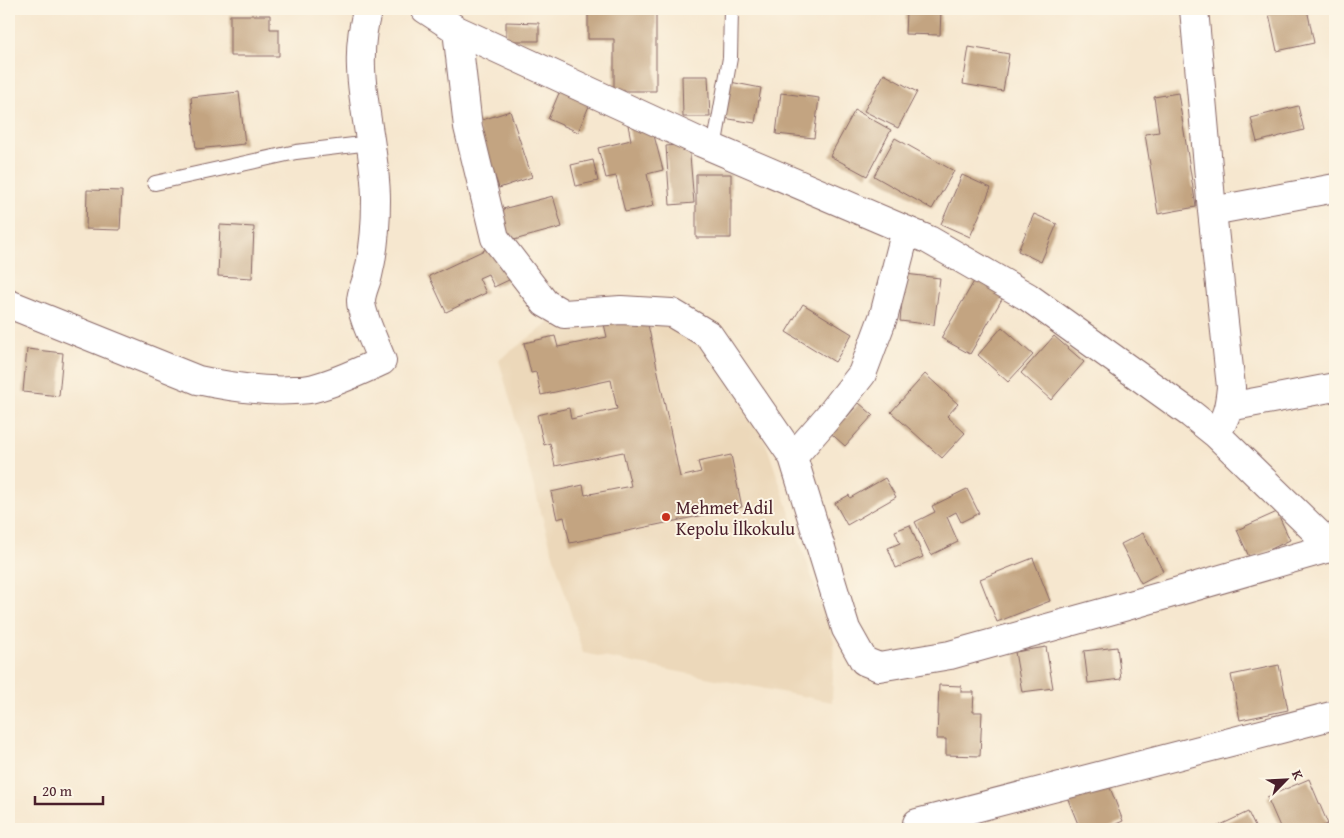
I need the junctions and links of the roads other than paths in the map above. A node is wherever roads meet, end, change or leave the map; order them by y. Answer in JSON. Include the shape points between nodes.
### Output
{"nodes":[{"id":1,"x":368,"y":9,"type":"edge"},
{"id":2,"x":425,"y":9,"type":"edge"},
{"id":3,"x":731,"y":9,"type":"edge"},
{"id":4,"x":1194,"y":9,"type":"edge"},
{"id":5,"x":457,"y":30,"type":"junction"},
{"id":6,"x":370,"y":143,"type":"junction"},
{"id":7,"x":714,"y":148,"type":"junction"},
{"id":8,"x":155,"y":183,"type":"dead end"},
{"id":9,"x":1335,"y":188,"type":"edge"},
{"id":10,"x":1212,"y":211,"type":"junction"},
{"id":11,"x":906,"y":230,"type":"junction"},
{"id":12,"x":9,"y":304,"type":"edge"},
{"id":13,"x":1335,"y":387,"type":"edge"},
{"id":14,"x":1229,"y":407,"type":"junction"},
{"id":15,"x":1216,"y":434,"type":"junction"},
{"id":16,"x":793,"y":457,"type":"junction"},
{"id":17,"x":1334,"y":549,"type":"edge"},
{"id":18,"x":1335,"y":716,"type":"edge"},
{"id":19,"x":917,"y":823,"type":"dead end"}],
"edges":[{"from":1,"to":6,"type":"street","via":[[360,61]]},
{"from":2,"to":5,"type":"street"},
{"from":3,"to":7,"type":"lane","via":[[730,58]]},
{"from":4,"to":10,"type":"street"},
{"from":5,"to":7,"type":"street"},
{"from":5,"to":16,"type":"street","via":[[468,127],[495,238],[545,303],[564,314],[621,310],[672,313],[709,335]]},
{"from":6,"to":8,"type":"lane","via":[[296,152]]},
{"from":6,"to":12,"type":"street","via":[[376,224],[361,300],[382,362],[312,389],[256,390],[217,384],[198,380]]},
{"from":7,"to":11,"type":"street"},
{"from":9,"to":10,"type":"street"},
{"from":10,"to":14,"type":"street","via":[[1231,387]]},
{"from":11,"to":15,"type":"street","via":[[1028,297]]},
{"from":11,"to":16,"type":"street","via":[[884,315],[862,374]]},
{"from":13,"to":14,"type":"street"},
{"from":14,"to":15,"type":"street"},
{"from":15,"to":17,"type":"street"},
{"from":16,"to":17,"type":"street","via":[[846,629],[864,661],[879,667],[950,655]]},
{"from":18,"to":19,"type":"street"}]}
